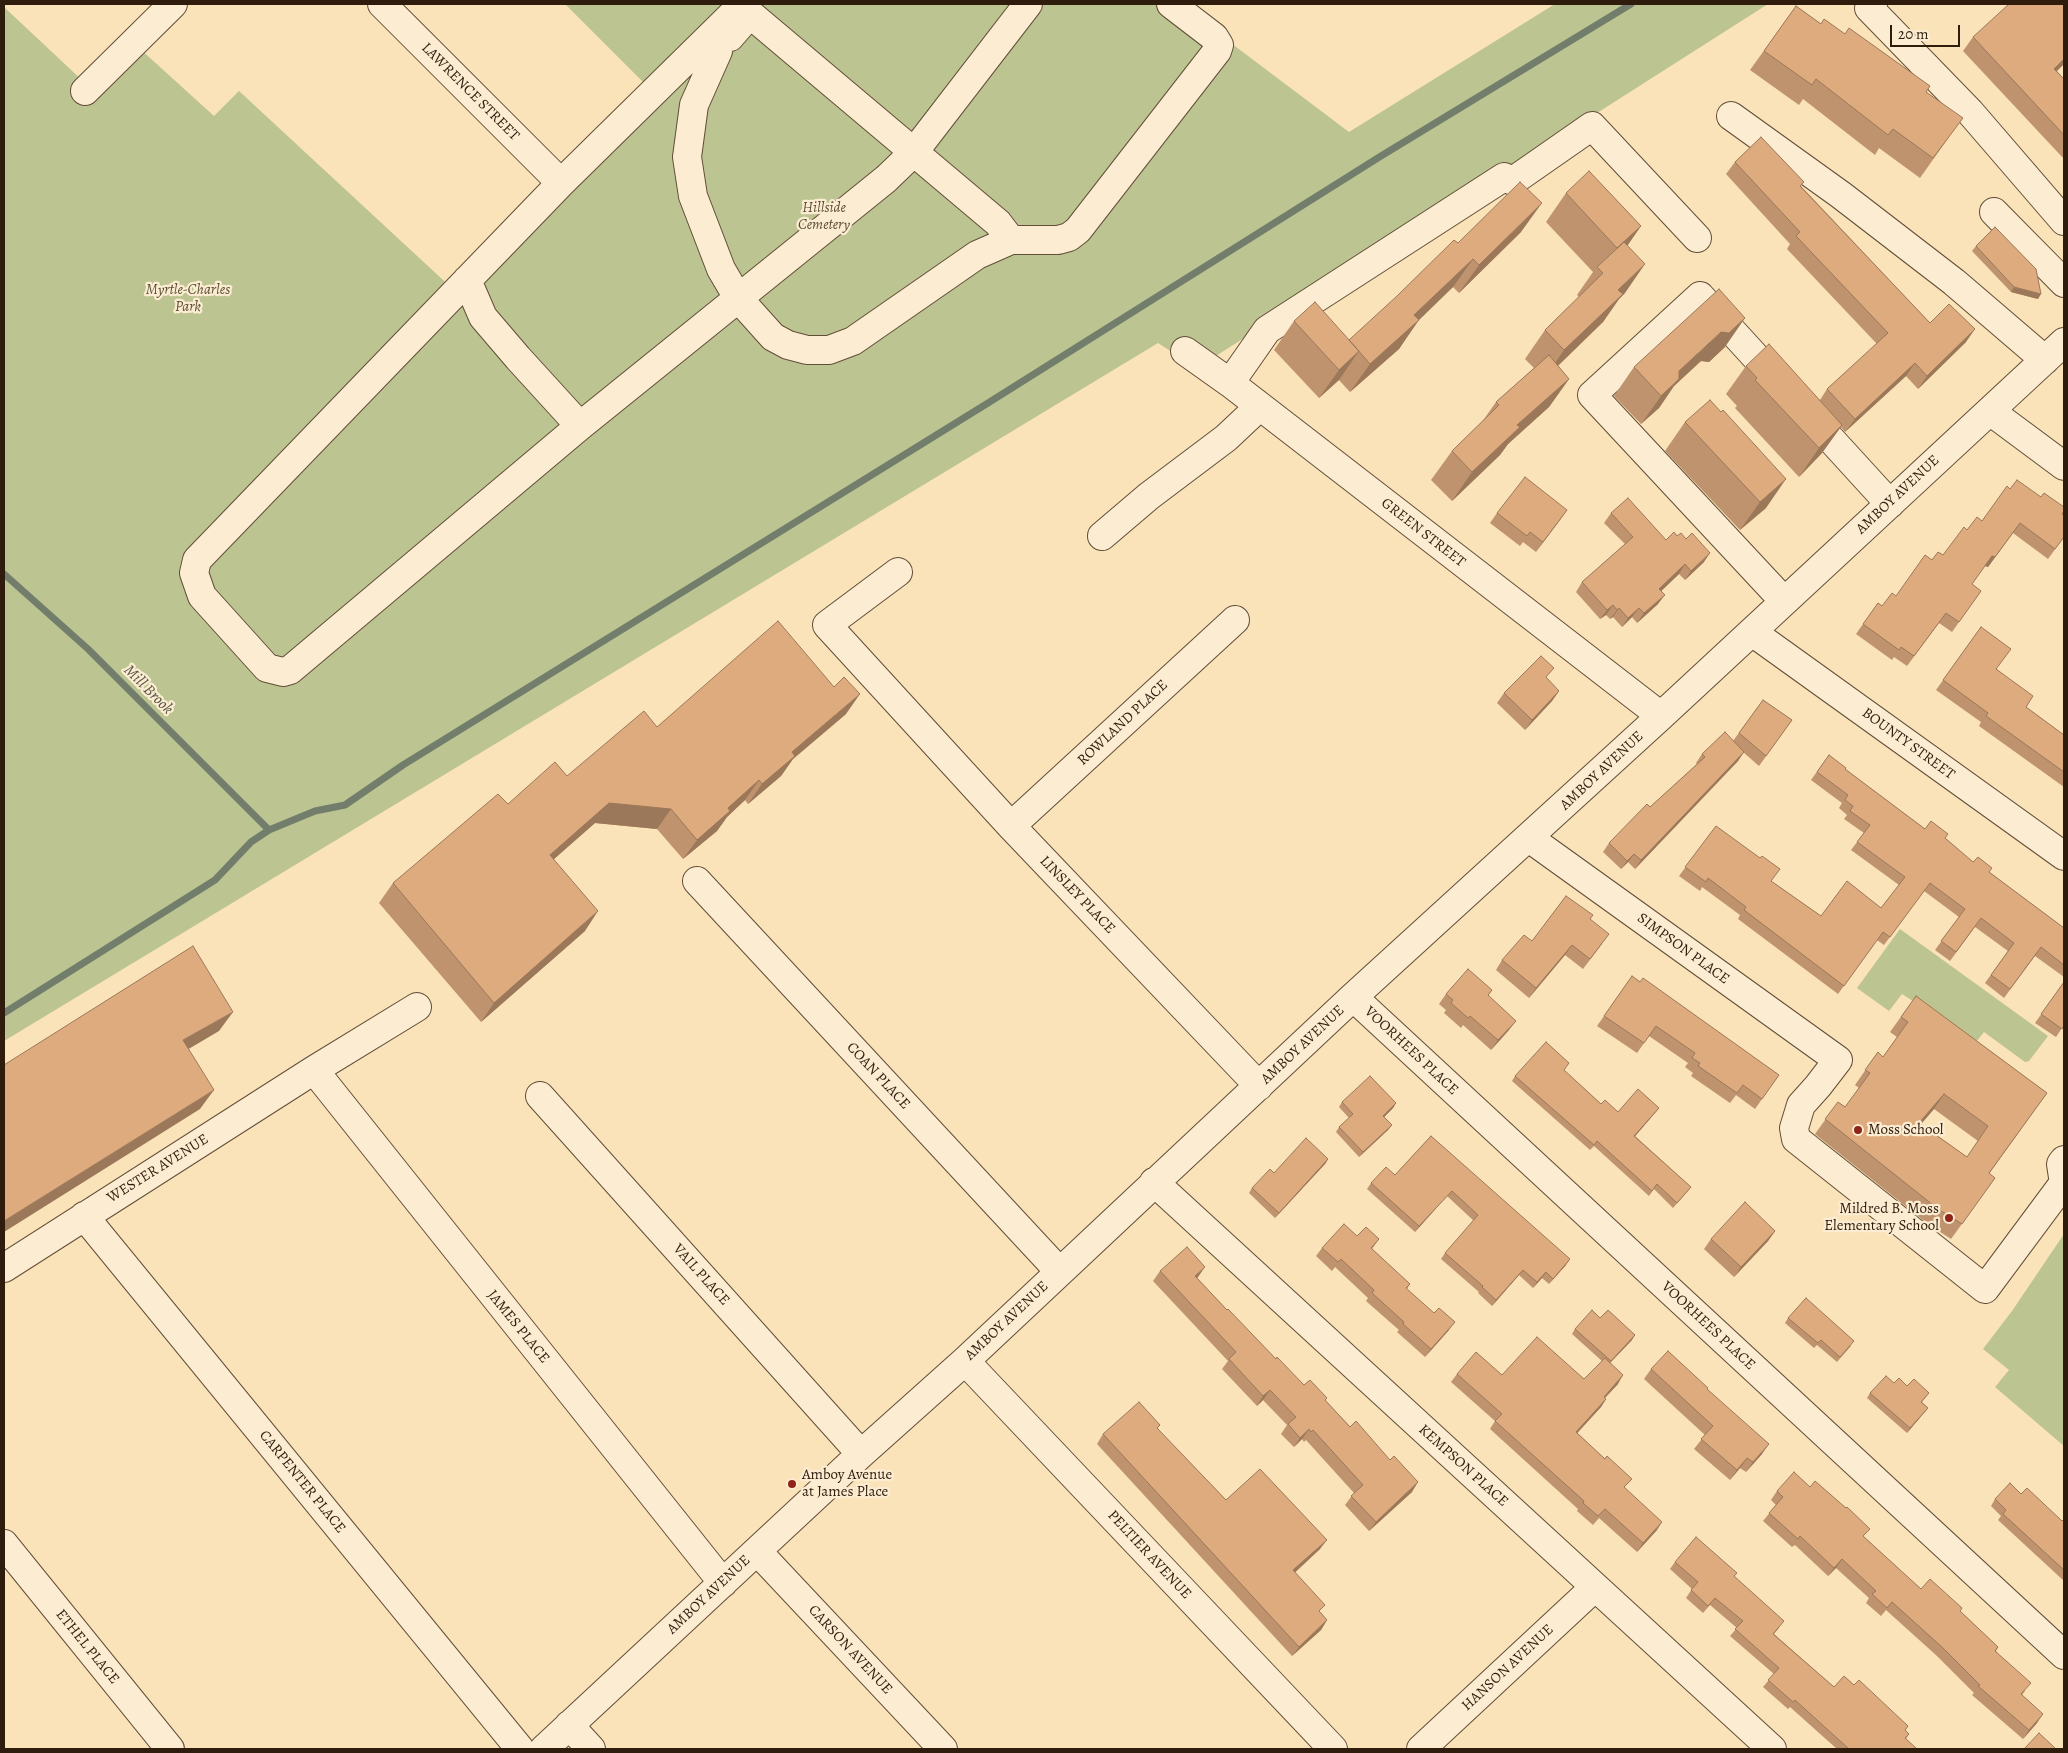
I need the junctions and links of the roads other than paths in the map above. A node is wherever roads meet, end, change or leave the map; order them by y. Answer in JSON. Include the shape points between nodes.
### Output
{"nodes":[{"id":1,"x":173,"y":4,"type":"edge"},
{"id":2,"x":382,"y":4,"type":"edge"},
{"id":3,"x":743,"y":4,"type":"edge"},
{"id":4,"x":1028,"y":4,"type":"edge"},
{"id":5,"x":1171,"y":4,"type":"edge"},
{"id":6,"x":1873,"y":4,"type":"edge"},
{"id":7,"x":723,"y":24,"type":"junction"},
{"id":8,"x":718,"y":51,"type":"junction"},
{"id":9,"x":85,"y":91,"type":"dead end"},
{"id":10,"x":1731,"y":116,"type":"dead end"},
{"id":11,"x":914,"y":152,"type":"junction"},
{"id":12,"x":559,"y":181,"type":"dead end"},
{"id":13,"x":1994,"y":212,"type":"dead end"},
{"id":14,"x":2064,"y":221,"type":"edge"},
{"id":15,"x":1697,"y":238,"type":"dead end"},
{"id":16,"x":1011,"y":240,"type":"junction"},
{"id":17,"x":467,"y":280,"type":"junction"},
{"id":18,"x":2064,"y":283,"type":"edge"},
{"id":19,"x":738,"y":298,"type":"junction"},
{"id":20,"x":1186,"y":351,"type":"dead end"},
{"id":21,"x":2055,"y":351,"type":"edge"},
{"id":22,"x":1230,"y":384,"type":"junction"},
{"id":23,"x":1259,"y":407,"type":"junction"},
{"id":24,"x":1990,"y":411,"type":"junction"},
{"id":25,"x":580,"y":426,"type":"junction"},
{"id":26,"x":2064,"y":466,"type":"edge"},
{"id":27,"x":1890,"y":504,"type":"junction"},
{"id":28,"x":1102,"y":536,"type":"dead end"},
{"id":29,"x":898,"y":572,"type":"dead end"},
{"id":30,"x":1784,"y":601,"type":"junction"},
{"id":31,"x":1235,"y":620,"type":"dead end"},
{"id":32,"x":1752,"y":632,"type":"junction"},
{"id":33,"x":1661,"y":716,"type":"junction"},
{"id":34,"x":1011,"y":826,"type":"junction"},
{"id":35,"x":1528,"y":838,"type":"junction"},
{"id":36,"x":2064,"y":856,"type":"edge"},
{"id":37,"x":697,"y":881,"type":"dead end"},
{"id":38,"x":1353,"y":997,"type":"junction"},
{"id":39,"x":417,"y":1007,"type":"dead end"},
{"id":40,"x":314,"y":1070,"type":"junction"},
{"id":41,"x":1259,"y":1086,"type":"junction"},
{"id":42,"x":540,"y":1096,"type":"dead end"},
{"id":43,"x":2064,"y":1176,"type":"edge"},
{"id":44,"x":1154,"y":1182,"type":"junction"},
{"id":45,"x":84,"y":1216,"type":"junction"},
{"id":46,"x":4,"y":1268,"type":"edge"},
{"id":47,"x":1059,"y":1271,"type":"junction"},
{"id":48,"x":965,"y":1361,"type":"junction"},
{"id":49,"x":861,"y":1454,"type":"junction"},
{"id":50,"x":4,"y":1544,"type":"edge"},
{"id":51,"x":757,"y":1551,"type":"junction"},
{"id":52,"x":723,"y":1583,"type":"junction"},
{"id":53,"x":1595,"y":1586,"type":"junction"},
{"id":54,"x":2064,"y":1655,"type":"edge"},
{"id":55,"x":569,"y":1725,"type":"junction"},
{"id":56,"x":170,"y":1749,"type":"edge"},
{"id":57,"x":520,"y":1749,"type":"edge"},
{"id":58,"x":544,"y":1749,"type":"edge"},
{"id":59,"x":591,"y":1749,"type":"edge"},
{"id":60,"x":944,"y":1749,"type":"edge"},
{"id":61,"x":1333,"y":1749,"type":"edge"},
{"id":62,"x":1421,"y":1749,"type":"edge"},
{"id":63,"x":1772,"y":1749,"type":"edge"}],
"edges":[{"from":1,"to":9,"type":"street"},
{"from":2,"to":12,"type":"street","name":"LAWRENCE STREET"},
{"from":3,"to":7,"type":"street"},
{"from":4,"to":11,"type":"street"},
{"from":5,"to":16,"type":"street","via":[[1218,41],[1213,58],[1078,230],[1058,240]]},
{"from":6,"to":14,"type":"street","via":[[1869,8],[1970,112]]},
{"from":7,"to":8,"type":"street"},
{"from":7,"to":17,"type":"street"},
{"from":8,"to":11,"type":"street","via":[[750,14]]},
{"from":8,"to":19,"type":"street","via":[[694,105],[687,157],[693,196],[720,269]]},
{"from":10,"to":21,"type":"street","via":[[1954,282]]},
{"from":11,"to":16,"type":"street","via":[[998,222]]},
{"from":11,"to":19,"type":"street","via":[[886,179]]},
{"from":13,"to":18,"type":"street"},
{"from":15,"to":22,"type":"street","via":[[1592,126],[1513,181],[1504,177],[1267,330]]},
{"from":16,"to":19,"type":"street","via":[[978,255],[853,341],[829,350],[788,346],[772,337]]},
{"from":17,"to":25,"type":"street","via":[[483,317]]},
{"from":17,"to":25,"type":"street","via":[[197,560],[195,580],[209,605],[266,668],[283,672],[290,670]]},
{"from":19,"to":25,"type":"street"},
{"from":20,"to":22,"type":"street","name":"GREEN STREET"},
{"from":21,"to":24,"type":"street","name":"AMBOY AVENUE"},
{"from":22,"to":23,"type":"street","name":"GREEN STREET"},
{"from":23,"to":28,"type":"street","via":[[1226,438]]},
{"from":23,"to":33,"type":"street","name":"GREEN STREET"},
{"from":24,"to":26,"type":"street"},
{"from":24,"to":27,"type":"street","name":"AMBOY AVENUE"},
{"from":27,"to":30,"type":"street","name":"AMBOY AVENUE"},
{"from":27,"to":30,"type":"street","via":[[1700,296],[1599,388],[1592,395]]},
{"from":29,"to":34,"type":"street","name":"LINSLEY PLACE","via":[[827,625]]},
{"from":30,"to":32,"type":"street","name":"AMBOY AVENUE"},
{"from":31,"to":34,"type":"street","name":"ROWLAND PLACE"},
{"from":32,"to":33,"type":"street","name":"AMBOY AVENUE"},
{"from":32,"to":36,"type":"street","name":"BOUNTY STREET"},
{"from":33,"to":35,"type":"street","name":"AMBOY AVENUE"},
{"from":34,"to":41,"type":"street","name":"LINSLEY PLACE"},
{"from":35,"to":38,"type":"street","name":"AMBOY AVENUE"},
{"from":35,"to":43,"type":"street","name":"SIMPSON PLACE","via":[[1838,1060],[1801,1105],[1794,1128],[1796,1139],[1985,1289]]},
{"from":37,"to":47,"type":"street","name":"COAN PLACE"},
{"from":38,"to":41,"type":"street","name":"AMBOY AVENUE"},
{"from":38,"to":54,"type":"street","name":"VOORHEES PLACE"},
{"from":39,"to":40,"type":"street","name":"WESTER AVENUE"},
{"from":40,"to":45,"type":"street","name":"WESTER AVENUE"},
{"from":40,"to":52,"type":"street","name":"JAMES PLACE"},
{"from":41,"to":44,"type":"street","name":"AMBOY AVENUE"},
{"from":42,"to":49,"type":"street","name":"VAIL PLACE"},
{"from":44,"to":47,"type":"street","name":"AMBOY AVENUE"},
{"from":44,"to":53,"type":"street","name":"KEMPSON PLACE"},
{"from":45,"to":46,"type":"street","name":"WESTER AVENUE"},
{"from":45,"to":57,"type":"street","name":"CARPENTER PLACE"},
{"from":47,"to":48,"type":"street","name":"AMBOY AVENUE"},
{"from":48,"to":49,"type":"street","name":"AMBOY AVENUE"},
{"from":48,"to":61,"type":"street","name":"PELTIER AVENUE"},
{"from":49,"to":51,"type":"street","name":"AMBOY AVENUE"},
{"from":50,"to":56,"type":"street","name":"ETHEL PLACE"},
{"from":51,"to":52,"type":"street","name":"AMBOY AVENUE"},
{"from":51,"to":60,"type":"street","name":"CARSON AVENUE"},
{"from":52,"to":55,"type":"street","name":"AMBOY AVENUE"},
{"from":53,"to":62,"type":"street","name":"HANSON AVENUE"},
{"from":53,"to":63,"type":"street","name":"KEMPSON PLACE"},
{"from":55,"to":58,"type":"street","name":"AMBOY AVENUE"},
{"from":55,"to":59,"type":"street"}]}
